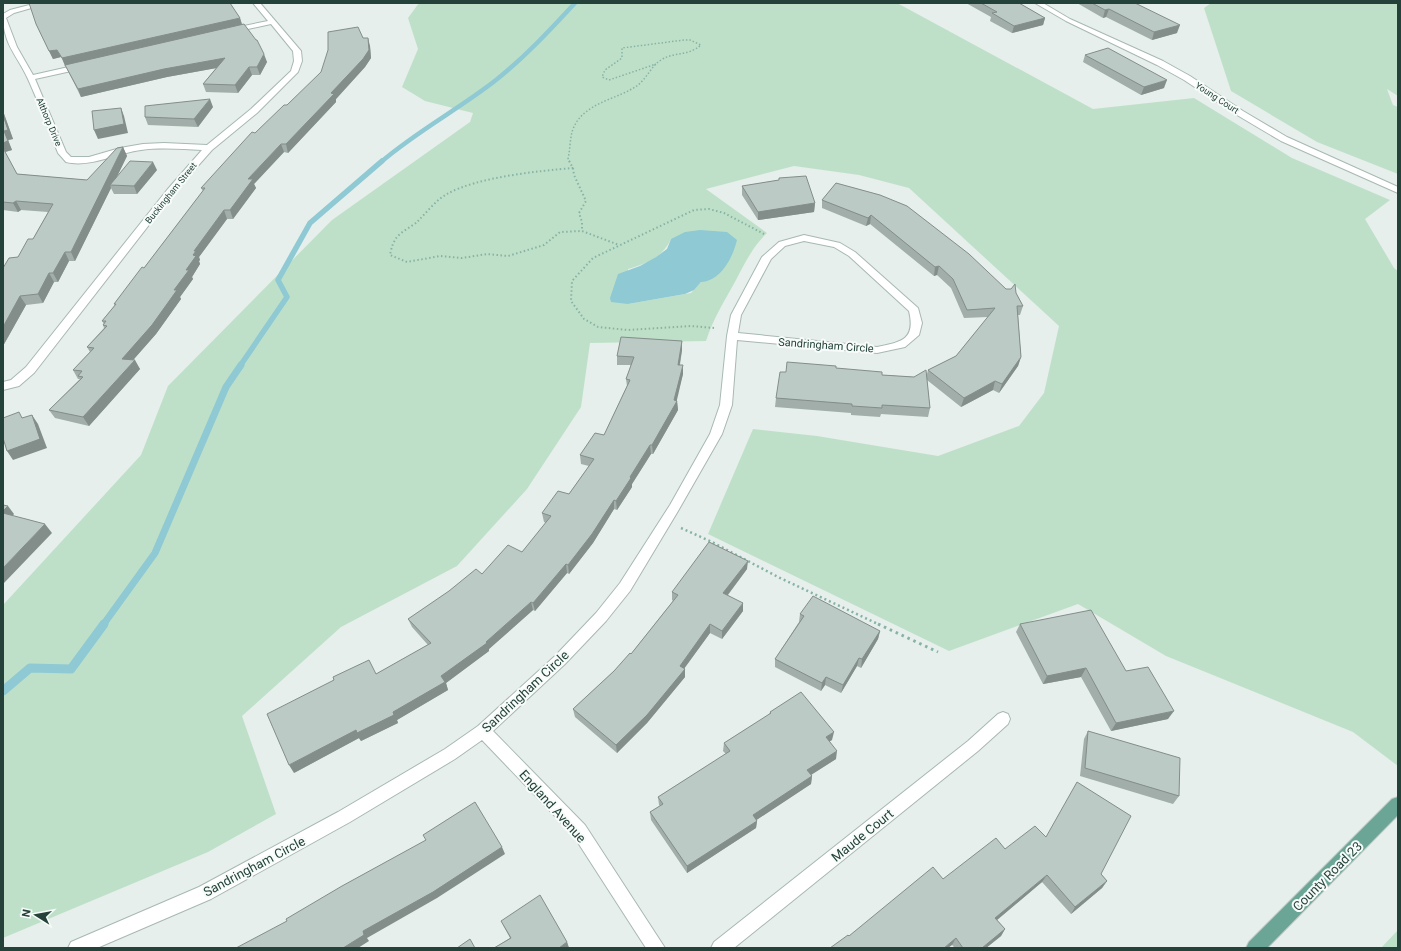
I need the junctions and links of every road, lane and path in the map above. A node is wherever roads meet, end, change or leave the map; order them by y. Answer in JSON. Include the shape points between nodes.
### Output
{"nodes":[{"id":1,"x":46,"y":3,"type":"edge"},
{"id":2,"x":256,"y":3,"type":"edge"},
{"id":3,"x":1038,"y":3,"type":"edge"},
{"id":4,"x":3,"y":18,"type":"edge"},
{"id":5,"x":272,"y":22,"type":"junction"},
{"id":6,"x":222,"y":34,"type":"edge"},
{"id":7,"x":13,"y":47,"type":"junction"},
{"id":8,"x":3,"y":49,"type":"edge"},
{"id":9,"x":90,"y":64,"type":"edge"},
{"id":10,"x":656,"y":64,"type":"junction"},
{"id":11,"x":31,"y":78,"type":"junction"},
{"id":12,"x":209,"y":148,"type":"junction"},
{"id":13,"x":573,"y":168,"type":"junction"},
{"id":14,"x":1398,"y":190,"type":"edge"},
{"id":15,"x":582,"y":231,"type":"junction"},
{"id":16,"x":766,"y":234,"type":"dead end"},
{"id":17,"x":619,"y":245,"type":"junction"},
{"id":18,"x":714,"y":328,"type":"dead end"},
{"id":19,"x":732,"y":336,"type":"junction"},
{"id":20,"x":3,"y":386,"type":"edge"},
{"id":21,"x":666,"y":522,"type":"junction"},
{"id":22,"x":938,"y":652,"type":"dead end"},
{"id":23,"x":1003,"y":719,"type":"dead end"},
{"id":24,"x":483,"y":731,"type":"junction"},
{"id":25,"x":1398,"y":804,"type":"edge"},
{"id":26,"x":77,"y":948,"type":"edge"},
{"id":27,"x":656,"y":948,"type":"edge"},
{"id":28,"x":720,"y":948,"type":"edge"},
{"id":29,"x":1255,"y":948,"type":"edge"}],
"edges":[{"from":1,"to":4,"type":"street","name":"Althorp Drive","via":[[12,11]]},
{"from":2,"to":5,"type":"street","name":"Buckingham Street"},
{"from":3,"to":14,"type":"street","name":"Young Court","via":[[1160,63],[1284,139]]},
{"from":4,"to":7,"type":"street","name":"Althorp Drive"},
{"from":5,"to":6,"type":"street"},
{"from":5,"to":12,"type":"street","name":"Buckingham Street","via":[[297,51],[298,61],[294,72],[264,102]]},
{"from":7,"to":8,"type":"street"},
{"from":7,"to":11,"type":"street","name":"Althorp Drive"},
{"from":9,"to":11,"type":"street"},
{"from":10,"to":10,"type":"path","via":[[675,55],[693,52],[700,45],[684,40],[622,48],[622,58],[605,70],[602,77],[609,80]]},
{"from":10,"to":13,"type":"path","via":[[655,69],[639,84],[603,101],[584,114],[576,124],[572,132],[568,159]]},
{"from":11,"to":12,"type":"street","name":"Althorp Drive","via":[[62,153],[69,160],[90,160],[143,147]]},
{"from":12,"to":20,"type":"street","name":"Buckingham Street","via":[[170,192],[30,370],[15,383]]},
{"from":13,"to":15,"type":"path","via":[[586,201],[579,213]]},
{"from":13,"to":15,"type":"path","via":[[494,179],[447,194],[395,239],[390,255],[407,262],[440,256],[508,256],[544,246],[560,232]]},
{"from":15,"to":17,"type":"path"},
{"from":16,"to":17,"type":"path","via":[[724,213],[709,209],[694,210]]},
{"from":17,"to":18,"type":"path","via":[[593,258],[572,281],[572,301],[584,319],[598,327],[628,330],[691,326]]},
{"from":19,"to":19,"type":"street","name":"Sandringham Circle","via":[[877,350],[901,345],[914,335],[917,324],[914,310],[852,254],[837,245],[804,238],[782,244],[767,256],[736,315]]},
{"from":19,"to":21,"type":"street","name":"Sandringham Circle","via":[[726,405],[716,434]]},
{"from":21,"to":22,"type":"path"},
{"from":21,"to":24,"type":"street","name":"Sandringham Circle","via":[[624,587],[601,617],[515,703]]},
{"from":23,"to":28,"type":"street","name":"Maude Court","via":[[973,746]]},
{"from":24,"to":26,"type":"street","name":"Sandringham Circle","via":[[450,754],[344,817],[205,893]]},
{"from":24,"to":27,"type":"street","name":"England Avenue","via":[[579,830]]},
{"from":25,"to":29,"type":"main road","name":"County Road 23"}]}
